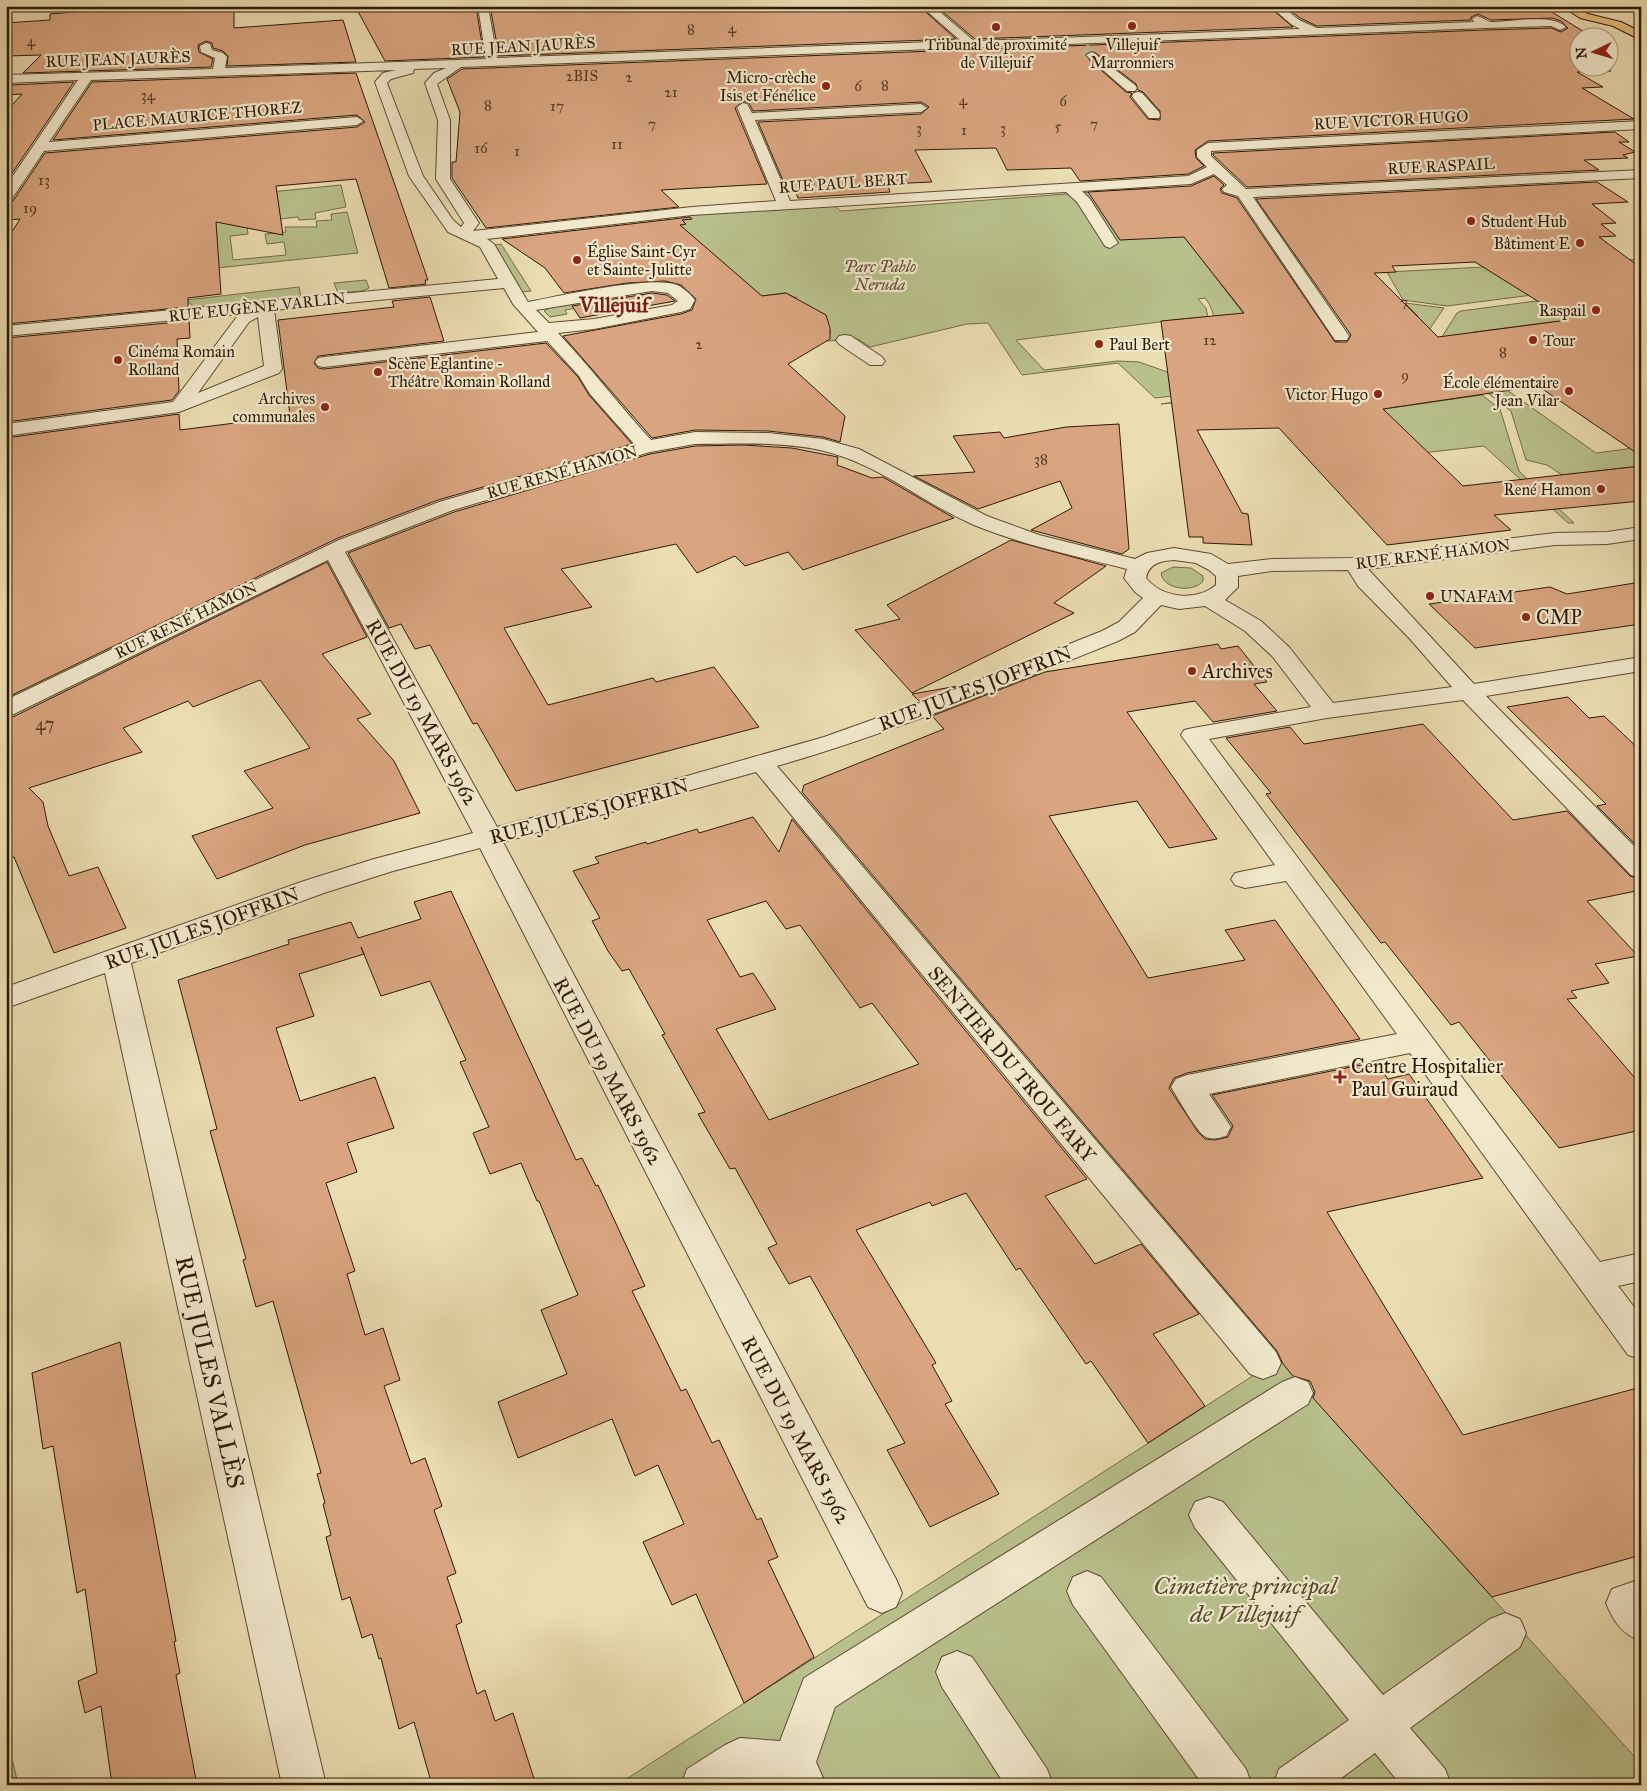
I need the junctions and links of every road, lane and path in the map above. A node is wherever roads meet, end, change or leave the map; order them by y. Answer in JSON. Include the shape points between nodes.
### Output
{"nodes":[{"id":1,"x":483,"y":6,"type":"edge"},
{"id":2,"x":926,"y":6,"type":"edge"},
{"id":3,"x":1274,"y":6,"type":"edge"},
{"id":4,"x":1567,"y":6,"type":"edge"},
{"id":5,"x":1501,"y":18,"type":"dead end"},
{"id":6,"x":1482,"y":22,"type":"junction"},
{"id":7,"x":1300,"y":25,"type":"junction"},
{"id":8,"x":1556,"y":25,"type":"dead end"},
{"id":9,"x":1318,"y":29,"type":"junction"},
{"id":10,"x":1641,"y":37,"type":"edge"},
{"id":11,"x":1041,"y":42,"type":"junction"},
{"id":12,"x":972,"y":45,"type":"junction"},
{"id":13,"x":206,"y":46,"type":"dead end"},
{"id":14,"x":1085,"y":48,"type":"junction"},
{"id":15,"x":492,"y":62,"type":"junction"},
{"id":16,"x":450,"y":66,"type":"junction"},
{"id":17,"x":338,"y":69,"type":"junction"},
{"id":18,"x":218,"y":71,"type":"junction"},
{"id":19,"x":87,"y":76,"type":"junction"},
{"id":20,"x":6,"y":79,"type":"edge"},
{"id":21,"x":382,"y":82,"type":"junction"},
{"id":22,"x":921,"y":108,"type":"dead end"},
{"id":23,"x":1154,"y":115,"type":"dead end"},
{"id":24,"x":357,"y":121,"type":"dead end"},
{"id":25,"x":1641,"y":125,"type":"edge"},
{"id":26,"x":40,"y":147,"type":"junction"},
{"id":27,"x":1216,"y":168,"type":"junction"},
{"id":28,"x":1641,"y":174,"type":"edge"},
{"id":29,"x":1191,"y":180,"type":"junction"},
{"id":30,"x":1068,"y":187,"type":"junction"},
{"id":31,"x":1243,"y":193,"type":"junction"},
{"id":32,"x":6,"y":197,"type":"edge"},
{"id":33,"x":785,"y":205,"type":"junction"},
{"id":34,"x":466,"y":235,"type":"junction"},
{"id":35,"x":1110,"y":244,"type":"dead end"},
{"id":36,"x":508,"y":283,"type":"junction"},
{"id":37,"x":265,"y":306,"type":"junction"},
{"id":38,"x":525,"y":307,"type":"junction"},
{"id":39,"x":6,"y":331,"type":"edge"},
{"id":40,"x":544,"y":332,"type":"junction"},
{"id":41,"x":1341,"y":336,"type":"dead end"},
{"id":42,"x":845,"y":340,"type":"dead end"},
{"id":43,"x":876,"y":361,"type":"dead end"},
{"id":44,"x":324,"y":362,"type":"dead end"},
{"id":45,"x":179,"y":407,"type":"junction"},
{"id":46,"x":6,"y":430,"type":"edge"},
{"id":47,"x":647,"y":447,"type":"junction"},
{"id":48,"x":1641,"y":533,"type":"edge"},
{"id":49,"x":333,"y":550,"type":"junction"},
{"id":50,"x":1354,"y":564,"type":"junction"},
{"id":51,"x":1139,"y":566,"type":"junction"},
{"id":52,"x":1224,"y":571,"type":"junction"},
{"id":53,"x":1157,"y":596,"type":"junction"},
{"id":54,"x":1208,"y":599,"type":"junction"},
{"id":55,"x":1641,"y":664,"type":"edge"},
{"id":56,"x":1469,"y":691,"type":"junction"},
{"id":57,"x":10,"y":700,"type":"edge"},
{"id":58,"x":1328,"y":711,"type":"junction"},
{"id":59,"x":762,"y":764,"type":"junction"},
{"id":60,"x":489,"y":838,"type":"junction"},
{"id":61,"x":1641,"y":869,"type":"edge"},
{"id":62,"x":1292,"y":870,"type":"junction"},
{"id":63,"x":1245,"y":879,"type":"dead end"},
{"id":64,"x":116,"y":959,"type":"junction"},
{"id":65,"x":6,"y":998,"type":"edge"},
{"id":66,"x":1418,"y":1041,"type":"junction"},
{"id":67,"x":1215,"y":1128,"type":"dead end"},
{"id":68,"x":1641,"y":1267,"type":"edge"},
{"id":69,"x":1592,"y":1278,"type":"junction"},
{"id":70,"x":1641,"y":1344,"type":"edge"},
{"id":71,"x":1263,"y":1363,"type":"dead end"},
{"id":72,"x":1295,"y":1393,"type":"dead end"},
{"id":73,"x":1208,"y":1515,"type":"dead end"},
{"id":74,"x":1087,"y":1591,"type":"dead end"},
{"id":75,"x":882,"y":1594,"type":"dead end"},
{"id":76,"x":1641,"y":1599,"type":"edge"},
{"id":77,"x":1641,"y":1621,"type":"edge"},
{"id":78,"x":1505,"y":1633,"type":"dead end"},
{"id":79,"x":957,"y":1672,"type":"dead end"},
{"id":80,"x":1379,"y":1724,"type":"junction"},
{"id":81,"x":798,"y":1774,"type":"edge"},
{"id":82,"x":304,"y":1785,"type":"edge"},
{"id":83,"x":703,"y":1785,"type":"edge"},
{"id":84,"x":1031,"y":1785,"type":"edge"},
{"id":85,"x":1230,"y":1785,"type":"edge"},
{"id":86,"x":1295,"y":1785,"type":"edge"},
{"id":87,"x":1429,"y":1785,"type":"edge"}],
"edges":[{"from":1,"to":15,"type":"street"},
{"from":2,"to":12,"type":"street","via":[[955,34]]},
{"from":3,"to":7,"type":"street"},
{"from":4,"to":10,"type":"main road","via":[[1588,18],[1616,24]]},
{"from":5,"to":6,"type":"street","name":"RUE JEAN JAURÈS"},
{"from":6,"to":8,"type":"street","name":"RUE JEAN JAURÈS"},
{"from":6,"to":9,"type":"street","name":"RUE JEAN JAURÈS"},
{"from":7,"to":9,"type":"street"},
{"from":7,"to":11,"type":"street","name":"RUE JEAN JAURÈS","via":[[1052,34],[1044,36]]},
{"from":9,"to":14,"type":"street","name":"RUE JEAN JAURÈS"},
{"from":11,"to":12,"type":"street","name":"RUE JEAN JAURÈS"},
{"from":11,"to":14,"type":"street","name":"RUE JEAN JAURÈS"},
{"from":12,"to":15,"type":"street","name":"RUE JEAN JAURÈS"},
{"from":13,"to":18,"type":"street","via":[[207,52],[221,57]]},
{"from":14,"to":23,"type":"street","via":[[1134,92]]},
{"from":15,"to":16,"type":"street","name":"RUE JEAN JAURÈS"},
{"from":16,"to":17,"type":"street","name":"RUE JEAN JAURÈS"},
{"from":16,"to":21,"type":"street","via":[[400,71],[387,76]]},
{"from":16,"to":34,"type":"street","via":[[455,68],[431,83],[444,120],[443,178],[472,223]]},
{"from":17,"to":18,"type":"street","name":"RUE JEAN JAURÈS"},
{"from":17,"to":21,"type":"street"},
{"from":18,"to":19,"type":"street","name":"RUE JEAN JAURÈS"},
{"from":19,"to":20,"type":"street","name":"RUE JEAN JAURÈS"},
{"from":19,"to":26,"type":"street"},
{"from":21,"to":34,"type":"street","via":[[416,176],[448,223]]},
{"from":22,"to":33,"type":"street","via":[[745,112]]},
{"from":24,"to":26,"type":"street","name":"PLACE MAURICE THOREZ"},
{"from":25,"to":27,"type":"street","name":"RUE VICTOR HUGO","via":[[1208,147],[1204,150],[1204,157]]},
{"from":26,"to":32,"type":"street"},
{"from":27,"to":29,"type":"street","name":"RUE PAUL BERT"},
{"from":27,"to":31,"type":"street","name":"RUE VICTOR HUGO"},
{"from":28,"to":31,"type":"street","name":"RUE RASPAIL"},
{"from":29,"to":30,"type":"street","name":"RUE PAUL BERT"},
{"from":29,"to":31,"type":"street","name":"RUE RASPAIL"},
{"from":30,"to":33,"type":"street","name":"RUE PAUL BERT"},
{"from":30,"to":35,"type":"street","via":[[1083,199]]},
{"from":31,"to":41,"type":"street","name":"RUE VICTOR HUGO"},
{"from":33,"to":34,"type":"street","name":"RUE PAUL BERT","via":[[667,213]]},
{"from":34,"to":36,"type":"street","via":[[486,244]]},
{"from":36,"to":37,"type":"street","name":"RUE EUGÈNE VARLIN"},
{"from":36,"to":38,"type":"street"},
{"from":37,"to":39,"type":"street","name":"RUE EUGÈNE VARLIN"},
{"from":37,"to":45,"type":"street","via":[[243,318]]},
{"from":37,"to":45,"type":"street","via":[[279,368]]},
{"from":38,"to":40,"type":"street"},
{"from":38,"to":40,"type":"street","via":[[652,286],[673,289],[687,300],[684,306],[675,309]]},
{"from":40,"to":44,"type":"street"},
{"from":40,"to":47,"type":"street","via":[[581,366],[596,390]]},
{"from":42,"to":43,"type":"street"},
{"from":45,"to":46,"type":"street"},
{"from":47,"to":49,"type":"street","name":"RUE RENÉ HAMON","via":[[446,506]]},
{"from":47,"to":51,"type":"street","name":"RUE RENÉ HAMON","via":[[712,437],[823,445],[852,453],[980,520],[1032,539]]},
{"from":48,"to":50,"type":"street","name":"RUE RENÉ HAMON","via":[[1607,538],[1555,539]]},
{"from":49,"to":57,"type":"street","name":"RUE RENÉ HAMON"},
{"from":49,"to":60,"type":"street","name":"RUE DU 19 MARS 1962"},
{"from":50,"to":52,"type":"street","name":"RUE RENÉ HAMON","via":[[1282,564]]},
{"from":50,"to":56,"type":"street","via":[[1366,581]]},
{"from":51,"to":52,"type":"street","via":[[1152,558],[1183,555],[1207,560]]},
{"from":51,"to":53,"type":"street","via":[[1135,578],[1139,585]]},
{"from":52,"to":54,"type":"street","via":[[1229,582],[1227,587],[1216,597]]},
{"from":53,"to":54,"type":"street","via":[[1186,602]]},
{"from":53,"to":59,"type":"street","name":"RUE JULES JOFFRIN","via":[[1127,627],[1110,636],[934,705]]},
{"from":54,"to":58,"type":"street","via":[[1253,626],[1281,652]]},
{"from":55,"to":56,"type":"street"},
{"from":56,"to":58,"type":"street"},
{"from":56,"to":61,"type":"street"},
{"from":58,"to":62,"type":"street","via":[[1193,735]]},
{"from":59,"to":60,"type":"street","name":"RUE JULES JOFFRIN"},
{"from":59,"to":71,"type":"street","name":"SENTIER DU TROU FARY"},
{"from":60,"to":64,"type":"street","name":"RUE JULES JOFFRIN","via":[[323,884]]},
{"from":60,"to":75,"type":"street","name":"RUE DU 19 MARS 1962"},
{"from":62,"to":63,"type":"street"},
{"from":62,"to":66,"type":"street"},
{"from":64,"to":65,"type":"street","name":"RUE JULES JOFFRIN"},
{"from":64,"to":82,"type":"street","name":"RUE JULES VALLÈS"},
{"from":66,"to":67,"type":"street","via":[[1188,1087]]},
{"from":66,"to":69,"type":"street"},
{"from":68,"to":69,"type":"street"},
{"from":69,"to":70,"type":"street"},
{"from":72,"to":81,"type":"street","via":[[819,1693]]},
{"from":73,"to":80,"type":"street"},
{"from":74,"to":85,"type":"street"},
{"from":76,"to":77,"type":"street","via":[[1626,1603]]},
{"from":78,"to":80,"type":"street"},
{"from":79,"to":84,"type":"street"},
{"from":80,"to":86,"type":"street"},
{"from":80,"to":87,"type":"street"},
{"from":81,"to":83,"type":"street","via":[[740,1760]]}]}
